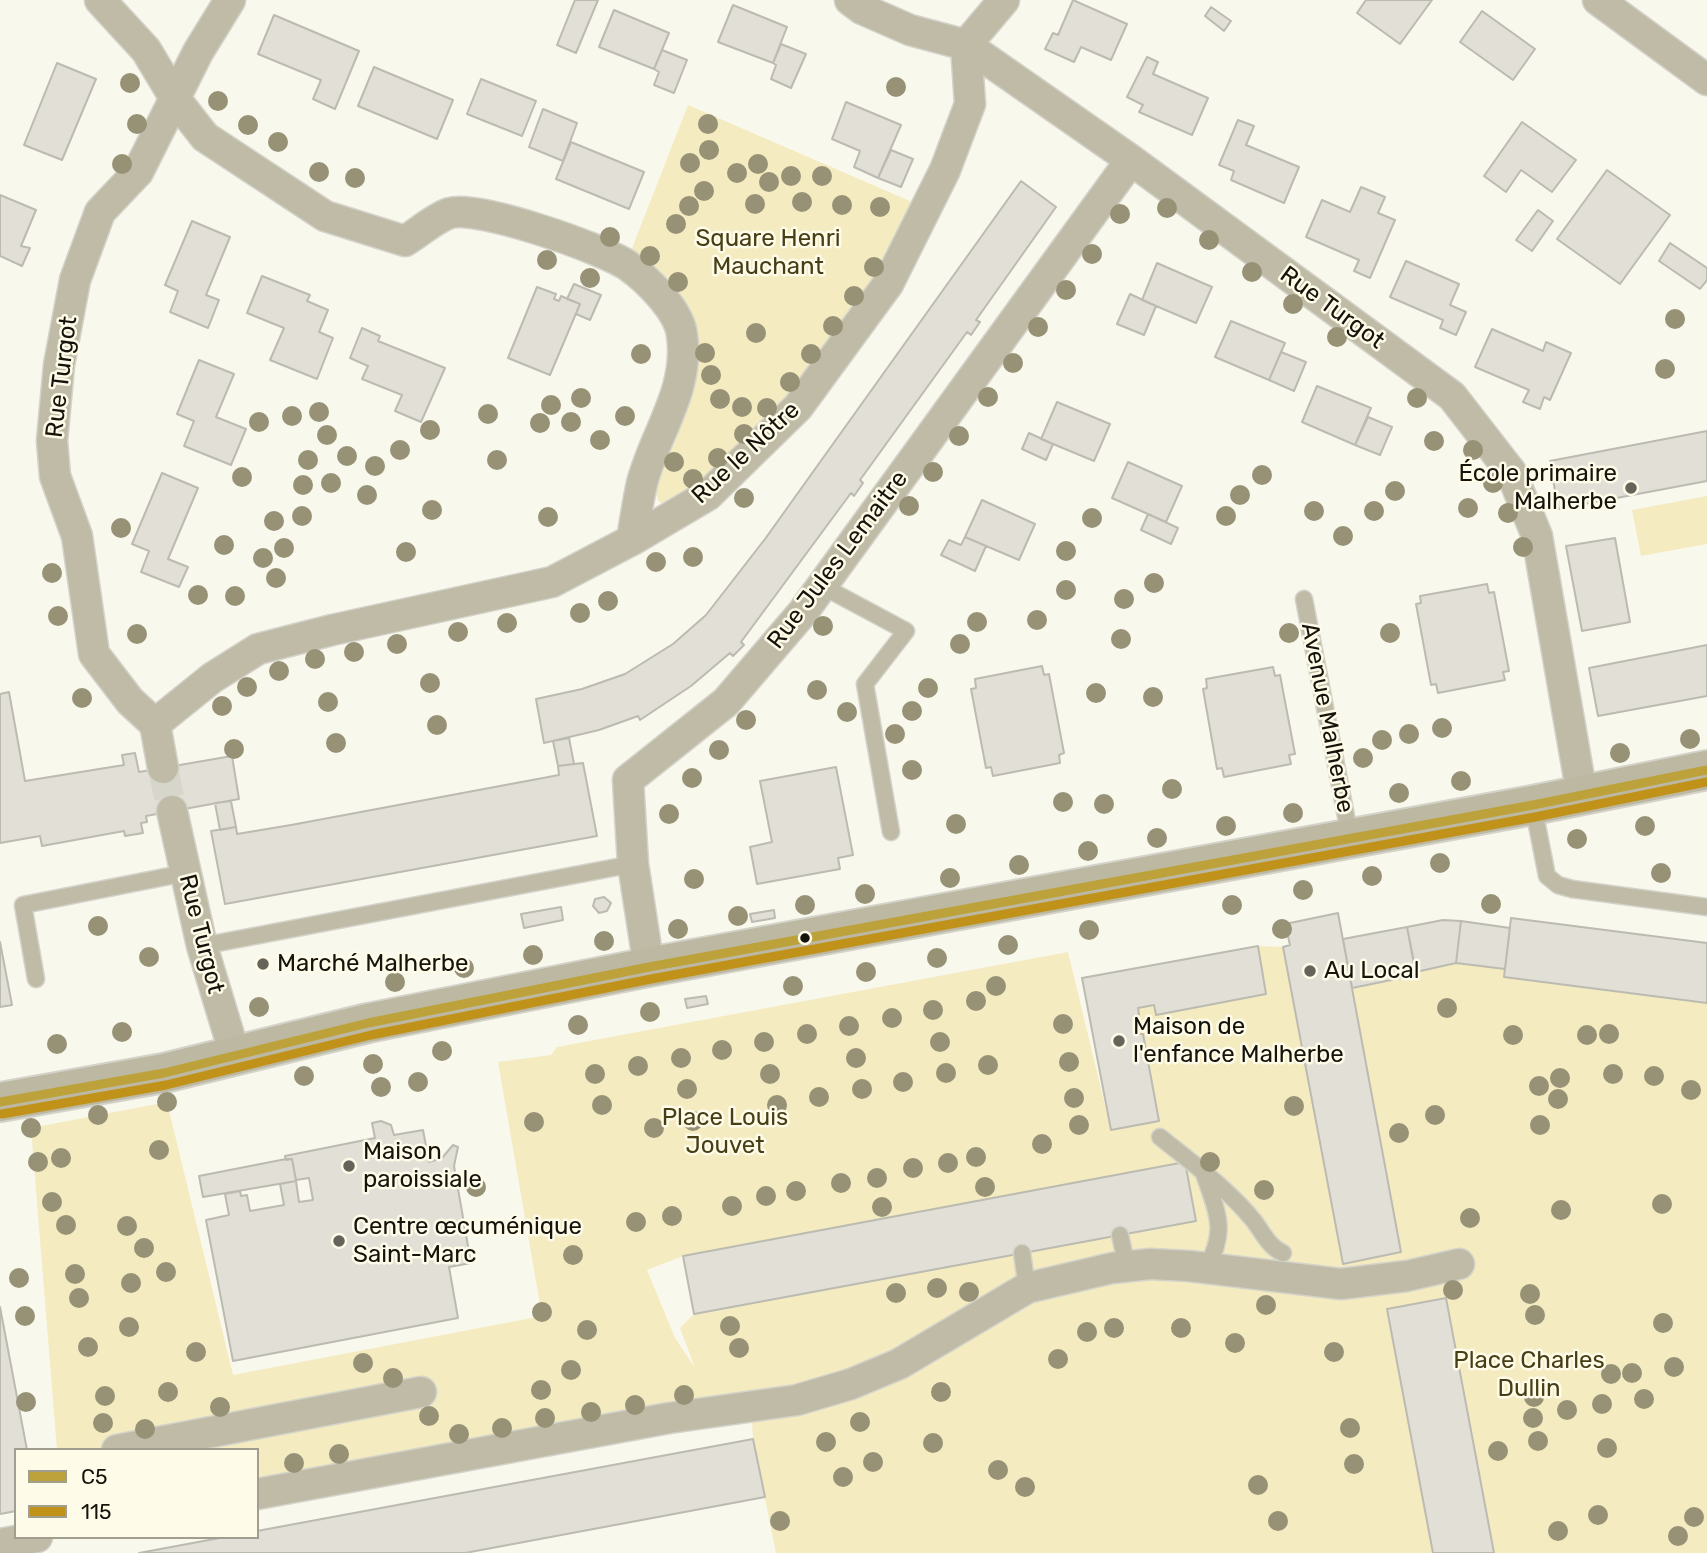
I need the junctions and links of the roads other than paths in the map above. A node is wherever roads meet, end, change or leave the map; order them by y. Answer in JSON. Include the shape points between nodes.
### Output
{"nodes":[{"id":1,"x":100,"y":0,"type":"edge"},
{"id":2,"x":230,"y":0,"type":"edge"},
{"id":3,"x":850,"y":0,"type":"edge"},
{"id":4,"x":1004,"y":0,"type":"edge"},
{"id":5,"x":1598,"y":0,"type":"edge"},
{"id":6,"x":966,"y":45,"type":"junction"},
{"id":7,"x":1707,"y":80,"type":"edge"},
{"id":8,"x":176,"y":100,"type":"junction"},
{"id":9,"x":1131,"y":160,"type":"junction"},
{"id":10,"x":632,"y":540,"type":"junction"},
{"id":11,"x":822,"y":586,"type":"junction"},
{"id":12,"x":1304,"y":599,"type":"dead end"},
{"id":13,"x":155,"y":724,"type":"junction"},
{"id":14,"x":163,"y":768,"type":"tunnel mouth"},
{"id":15,"x":1707,"y":770,"type":"edge"},
{"id":16,"x":1582,"y":795,"type":"junction"},
{"id":17,"x":1533,"y":805,"type":"junction"},
{"id":18,"x":172,"y":811,"type":"tunnel mouth"},
{"id":19,"x":891,"y":832,"type":"dead end"},
{"id":20,"x":1350,"y":836,"type":"junction"},
{"id":21,"x":634,"y":864,"type":"junction"},
{"id":22,"x":185,"y":873,"type":"junction"},
{"id":23,"x":1707,"y":907,"type":"edge"},
{"id":24,"x":202,"y":946,"type":"junction"},
{"id":25,"x":649,"y":967,"type":"junction"},
{"id":26,"x":36,"y":979,"type":"dead end"},
{"id":27,"x":234,"y":1055,"type":"junction"},
{"id":28,"x":0,"y":1102,"type":"edge"},
{"id":29,"x":1160,"y":1137,"type":"dead end"},
{"id":30,"x":1203,"y":1171,"type":"junction"},
{"id":31,"x":1120,"y":1235,"type":"dead end"},
{"id":32,"x":1022,"y":1253,"type":"dead end"},
{"id":33,"x":1283,"y":1253,"type":"dead end"},
{"id":34,"x":1458,"y":1264,"type":"dead end"},
{"id":35,"x":1127,"y":1267,"type":"junction"},
{"id":36,"x":1206,"y":1268,"type":"junction"},
{"id":37,"x":1027,"y":1288,"type":"junction"},
{"id":38,"x":421,"y":1392,"type":"dead end"},
{"id":39,"x":127,"y":1448,"type":"edge"},
{"id":40,"x":259,"y":1494,"type":"edge"},
{"id":41,"x":26,"y":1539,"type":"edge"},
{"id":42,"x":0,"y":1544,"type":"edge"}],
"edges":[{"from":1,"to":8,"type":"street","via":[[146,50]]},
{"from":2,"to":8,"type":"street","name":"Rue Turgot"},
{"from":3,"to":6,"type":"street","name":"Rue Turgot","via":[[910,30]]},
{"from":4,"to":6,"type":"street"},
{"from":5,"to":7,"type":"street"},
{"from":6,"to":9,"type":"street","name":"Rue Turgot"},
{"from":6,"to":10,"type":"street","name":"Rue le Nôtre","via":[[970,104],[945,170],[888,285],[798,407],[708,495]]},
{"from":8,"to":10,"type":"street","via":[[205,137],[325,216],[405,241],[451,213],[511,219],[625,264],[643,278],[670,309],[682,332],[682,345],[680,383],[643,481]]},
{"from":8,"to":13,"type":"street","name":"Rue Turgot","via":[[138,172],[100,212],[75,281],[59,365],[52,441],[55,476],[77,536],[94,654],[130,701]]},
{"from":9,"to":11,"type":"street","name":"Rue Jules Lemaitre"},
{"from":9,"to":16,"type":"street","name":"Rue Turgot","via":[[1452,396],[1511,472],[1537,536]]},
{"from":10,"to":13,"type":"street","name":"Rue le Nôtre","via":[[552,582],[258,649],[212,677]]},
{"from":11,"to":19,"type":"lane","via":[[906,631],[865,684]]},
{"from":11,"to":21,"type":"street","name":"Rue Jules Lemaitre","via":[[726,702],[628,780]]},
{"from":12,"to":20,"type":"lane","name":"Avenue Malherbe"},
{"from":13,"to":14,"type":"street"},
{"from":15,"to":16,"type":"street","name":"Avenue Malherbe"},
{"from":16,"to":17,"type":"street","name":"Avenue Malherbe"},
{"from":17,"to":20,"type":"street","name":"Avenue Malherbe"},
{"from":17,"to":23,"type":"lane","via":[[1548,876],[1558,884]]},
{"from":18,"to":22,"type":"street","name":"Rue Turgot"},
{"from":20,"to":25,"type":"street","name":"Avenue Malherbe"},
{"from":21,"to":24,"type":"lane"},
{"from":21,"to":25,"type":"street","name":"Rue Jules Lemaitre"},
{"from":22,"to":24,"type":"street","name":"Rue Turgot"},
{"from":22,"to":26,"type":"lane","via":[[23,905]]},
{"from":24,"to":27,"type":"street","name":"Rue Turgot"},
{"from":25,"to":27,"type":"street","name":"Avenue Malherbe","via":[[368,1023]]},
{"from":27,"to":28,"type":"street","name":"Avenue Malherbe","via":[[164,1073]]},
{"from":29,"to":30,"type":"lane"},
{"from":30,"to":33,"type":"lane","via":[[1252,1219],[1274,1249]]},
{"from":30,"to":36,"type":"lane","via":[[1219,1236],[1218,1248]]},
{"from":31,"to":35,"type":"lane"},
{"from":32,"to":37,"type":"lane"},
{"from":34,"to":36,"type":"street","via":[[1341,1284]]},
{"from":35,"to":36,"type":"street"},
{"from":35,"to":37,"type":"street"},
{"from":37,"to":40,"type":"street","via":[[898,1364],[797,1400],[669,1418]]},
{"from":38,"to":39,"type":"street"},
{"from":41,"to":42,"type":"street"}]}
